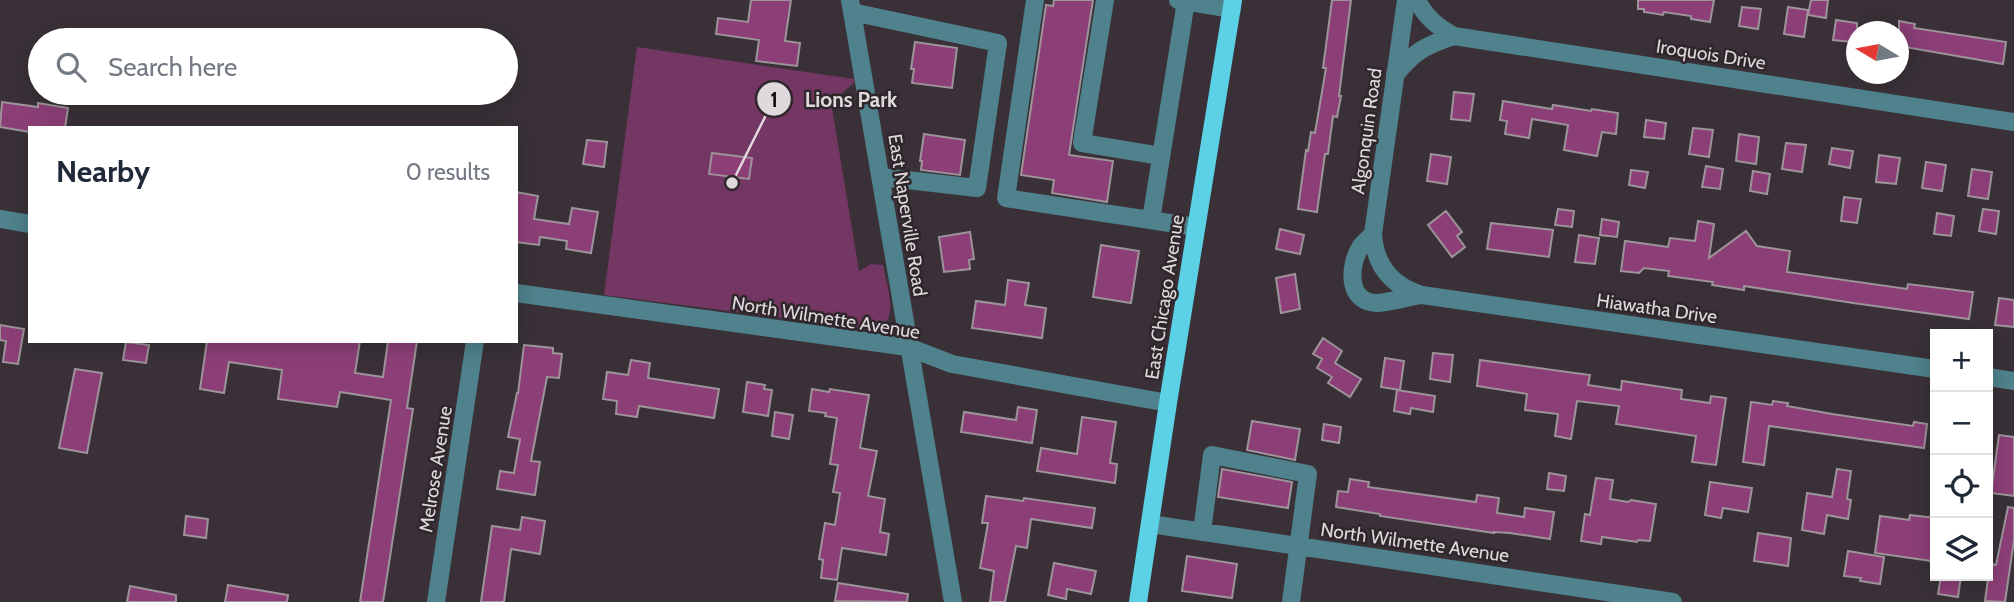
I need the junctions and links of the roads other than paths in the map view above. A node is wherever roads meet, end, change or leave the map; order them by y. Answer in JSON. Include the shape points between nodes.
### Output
{"nodes":[{"id":1,"x":1035,"y":0,"type":"edge"},
{"id":2,"x":1105,"y":0,"type":"edge"},
{"id":3,"x":1406,"y":0,"type":"edge"},
{"id":4,"x":1417,"y":0,"type":"edge"},
{"id":5,"x":1182,"y":1,"type":"edge"},
{"id":6,"x":1232,"y":4,"type":"edge"},
{"id":7,"x":851,"y":6,"type":"edge"},
{"id":8,"x":1454,"y":36,"type":"junction"},
{"id":9,"x":1395,"y":75,"type":"junction"},
{"id":10,"x":2014,"y":121,"type":"edge"},
{"id":11,"x":1161,"y":156,"type":"junction"},
{"id":12,"x":881,"y":177,"type":"junction"},
{"id":13,"x":0,"y":219,"type":"edge"},
{"id":14,"x":1151,"y":220,"type":"junction"},
{"id":15,"x":28,"y":224,"type":"edge"},
{"id":16,"x":1196,"y":227,"type":"junction"},
{"id":17,"x":1373,"y":234,"type":"junction"},
{"id":18,"x":1382,"y":266,"type":"joint"},
{"id":19,"x":518,"y":293,"type":"edge"},
{"id":20,"x":1422,"y":295,"type":"junction"},
{"id":21,"x":475,"y":343,"type":"edge"},
{"id":22,"x":908,"y":347,"type":"junction"},
{"id":23,"x":1930,"y":368,"type":"edge"},
{"id":24,"x":1993,"y":378,"type":"edge"},
{"id":25,"x":2014,"y":381,"type":"edge"},
{"id":26,"x":1168,"y":403,"type":"junction"},
{"id":27,"x":1150,"y":524,"type":"junction"},
{"id":28,"x":1202,"y":532,"type":"junction"},
{"id":29,"x":1299,"y":546,"type":"junction"},
{"id":30,"x":436,"y":602,"type":"edge"},
{"id":31,"x":953,"y":602,"type":"edge"},
{"id":32,"x":1138,"y":602,"type":"edge"},
{"id":33,"x":1291,"y":602,"type":"edge"},
{"id":34,"x":1673,"y":602,"type":"edge"}],
"edges":[{"from":1,"to":14,"type":"street","via":[[1006,198]]},
{"from":2,"to":11,"type":"street","via":[[1082,143]]},
{"from":3,"to":9,"type":"street","name":"Algonquin Road"},
{"from":4,"to":8,"type":"street","via":[[1437,26]]},
{"from":5,"to":6,"type":"street"},
{"from":5,"to":11,"type":"street"},
{"from":6,"to":16,"type":"main road","name":"East Chicago Avenue"},
{"from":7,"to":12,"type":"street","name":"East Naperville Road"},
{"from":7,"to":12,"type":"street","via":[[998,43],[977,188]]},
{"from":8,"to":9,"type":"street","via":[[1412,55]]},
{"from":8,"to":10,"type":"street","name":"Iroquois Drive"},
{"from":9,"to":17,"type":"street","name":"Algonquin Road"},
{"from":11,"to":14,"type":"street"},
{"from":12,"to":22,"type":"street","name":"East Naperville Road"},
{"from":13,"to":15,"type":"street"},
{"from":14,"to":16,"type":"street"},
{"from":16,"to":26,"type":"main road","name":"East Chicago Avenue"},
{"from":17,"to":18,"type":"street","name":"Algonquin Road"},
{"from":17,"to":20,"type":"street","via":[[1361,246],[1353,265],[1351,280],[1357,293],[1376,303]]},
{"from":18,"to":20,"type":"street","name":"Hiawatha Drive","via":[[1396,283]]},
{"from":19,"to":22,"type":"street","name":"North Wilmette Avenue"},
{"from":20,"to":23,"type":"street","name":"Hiawatha Drive"},
{"from":21,"to":30,"type":"street","name":"Melrose Avenue"},
{"from":22,"to":26,"type":"street","name":"North Wilmette Avenue","via":[[952,364]]},
{"from":22,"to":31,"type":"street","name":"East Naperville Road"},
{"from":24,"to":25,"type":"street"},
{"from":26,"to":27,"type":"main road","name":"East Chicago Avenue"},
{"from":27,"to":28,"type":"street","name":"North Wilmette Avenue"},
{"from":27,"to":32,"type":"main road","name":"East Chicago Avenue"},
{"from":28,"to":29,"type":"street","name":"North Wilmette Avenue"},
{"from":28,"to":29,"type":"street","via":[[1212,455],[1308,474]]},
{"from":29,"to":33,"type":"street"},
{"from":29,"to":34,"type":"street","name":"North Wilmette Avenue"}]}
